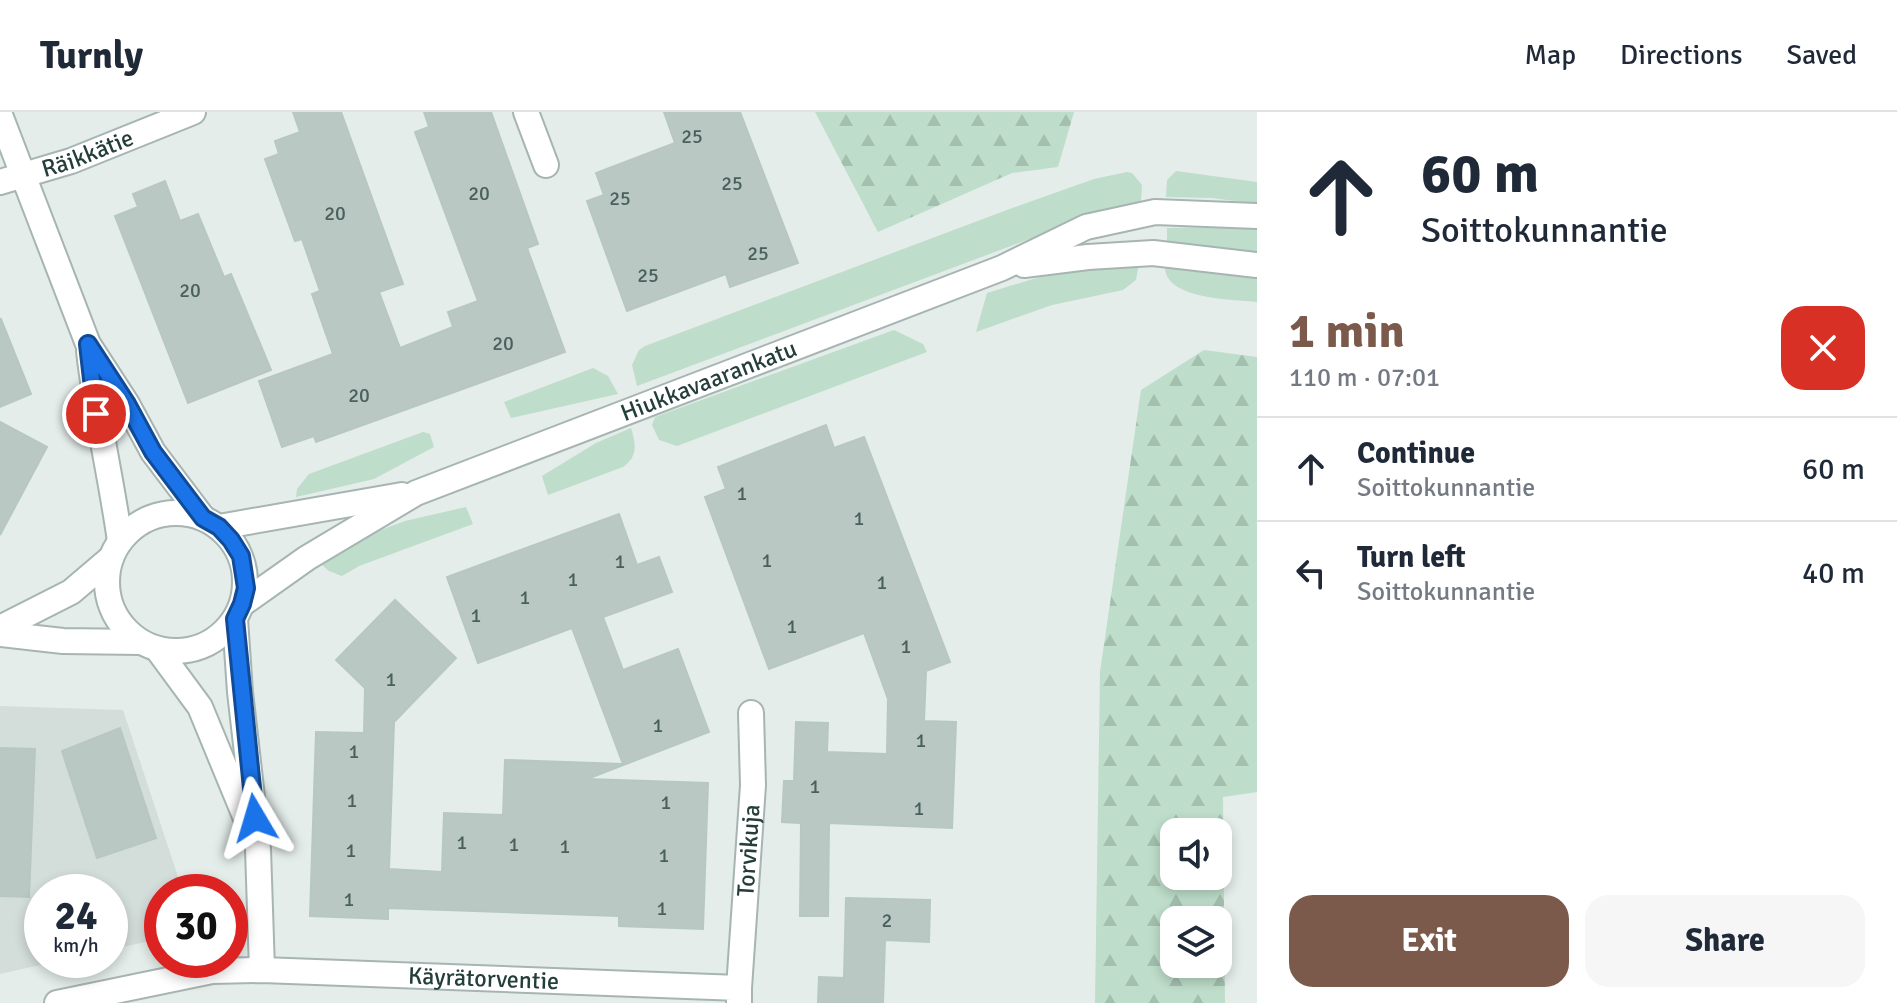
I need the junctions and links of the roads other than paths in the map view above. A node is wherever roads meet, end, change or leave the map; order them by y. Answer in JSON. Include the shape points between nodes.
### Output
{"nodes":[{"id":1,"x":193,"y":112,"type":"edge"},
{"id":2,"x":526,"y":112,"type":"edge"},
{"id":3,"x":0,"y":115,"type":"edge"},
{"id":4,"x":546,"y":165,"type":"dead end"},
{"id":5,"x":24,"y":176,"type":"junction"},
{"id":6,"x":0,"y":182,"type":"edge"},
{"id":7,"x":1257,"y":216,"type":"edge"},
{"id":8,"x":1257,"y":265,"type":"edge"},
{"id":9,"x":1002,"y":268,"type":"junction"},
{"id":10,"x":88,"y":344,"type":"junction"},
{"id":11,"x":416,"y":493,"type":"junction"},
{"id":12,"x":211,"y":523,"type":"junction"},
{"id":13,"x":116,"y":550,"type":"junction"},
{"id":14,"x":239,"y":612,"type":"junction"},
{"id":15,"x":0,"y":628,"type":"edge"},
{"id":16,"x":0,"y":634,"type":"edge"},
{"id":17,"x":149,"y":646,"type":"junction"},
{"id":18,"x":751,"y":713,"type":"dead end"},
{"id":19,"x":258,"y":849,"type":"junction"},
{"id":20,"x":262,"y":970,"type":"junction"},
{"id":21,"x":739,"y":996,"type":"edge"},
{"id":22,"x":57,"y":1003,"type":"edge"}],
"edges":[{"from":1,"to":5,"type":"street","name":"Räikkätie"},
{"from":2,"to":4,"type":"street"},
{"from":3,"to":5,"type":"street"},
{"from":5,"to":6,"type":"street","name":"Räikkätie"},
{"from":5,"to":10,"type":"street"},
{"from":7,"to":9,"type":"street","name":"Hiukkavaarankatu","via":[[1155,212],[1086,227]]},
{"from":8,"to":9,"type":"street","name":"Hiukkavaarankatu","via":[[1153,253]]},
{"from":9,"to":11,"type":"street","name":"Hiukkavaarankatu"},
{"from":10,"to":12,"type":"street","via":[[153,452]]},
{"from":10,"to":13,"type":"street","via":[[96,414],[110,470]]},
{"from":11,"to":12,"type":"street","name":"Hiukkavaarankatu"},
{"from":11,"to":14,"type":"street","name":"Hiukkavaarankatu","via":[[307,558]]},
{"from":12,"to":13,"type":"street","via":[[185,513],[150,518],[133,528]]},
{"from":12,"to":14,"type":"street","via":[[241,556],[246,588]]},
{"from":13,"to":15,"type":"street","via":[[71,592]]},
{"from":13,"to":17,"type":"street","via":[[106,577],[111,606],[126,630]]},
{"from":14,"to":17,"type":"street","via":[[218,637],[196,649],[178,652]]},
{"from":14,"to":19,"type":"street","via":[[240,692]]},
{"from":16,"to":17,"type":"street"},
{"from":17,"to":19,"type":"street","via":[[200,707]]},
{"from":18,"to":21,"type":"street","name":"Torvikuja","via":[[753,785]]},
{"from":19,"to":20,"type":"street"},
{"from":20,"to":21,"type":"street","name":"Käyrätorventie"},
{"from":20,"to":22,"type":"street","name":"Käyrätorventie","via":[[212,971]]}]}
